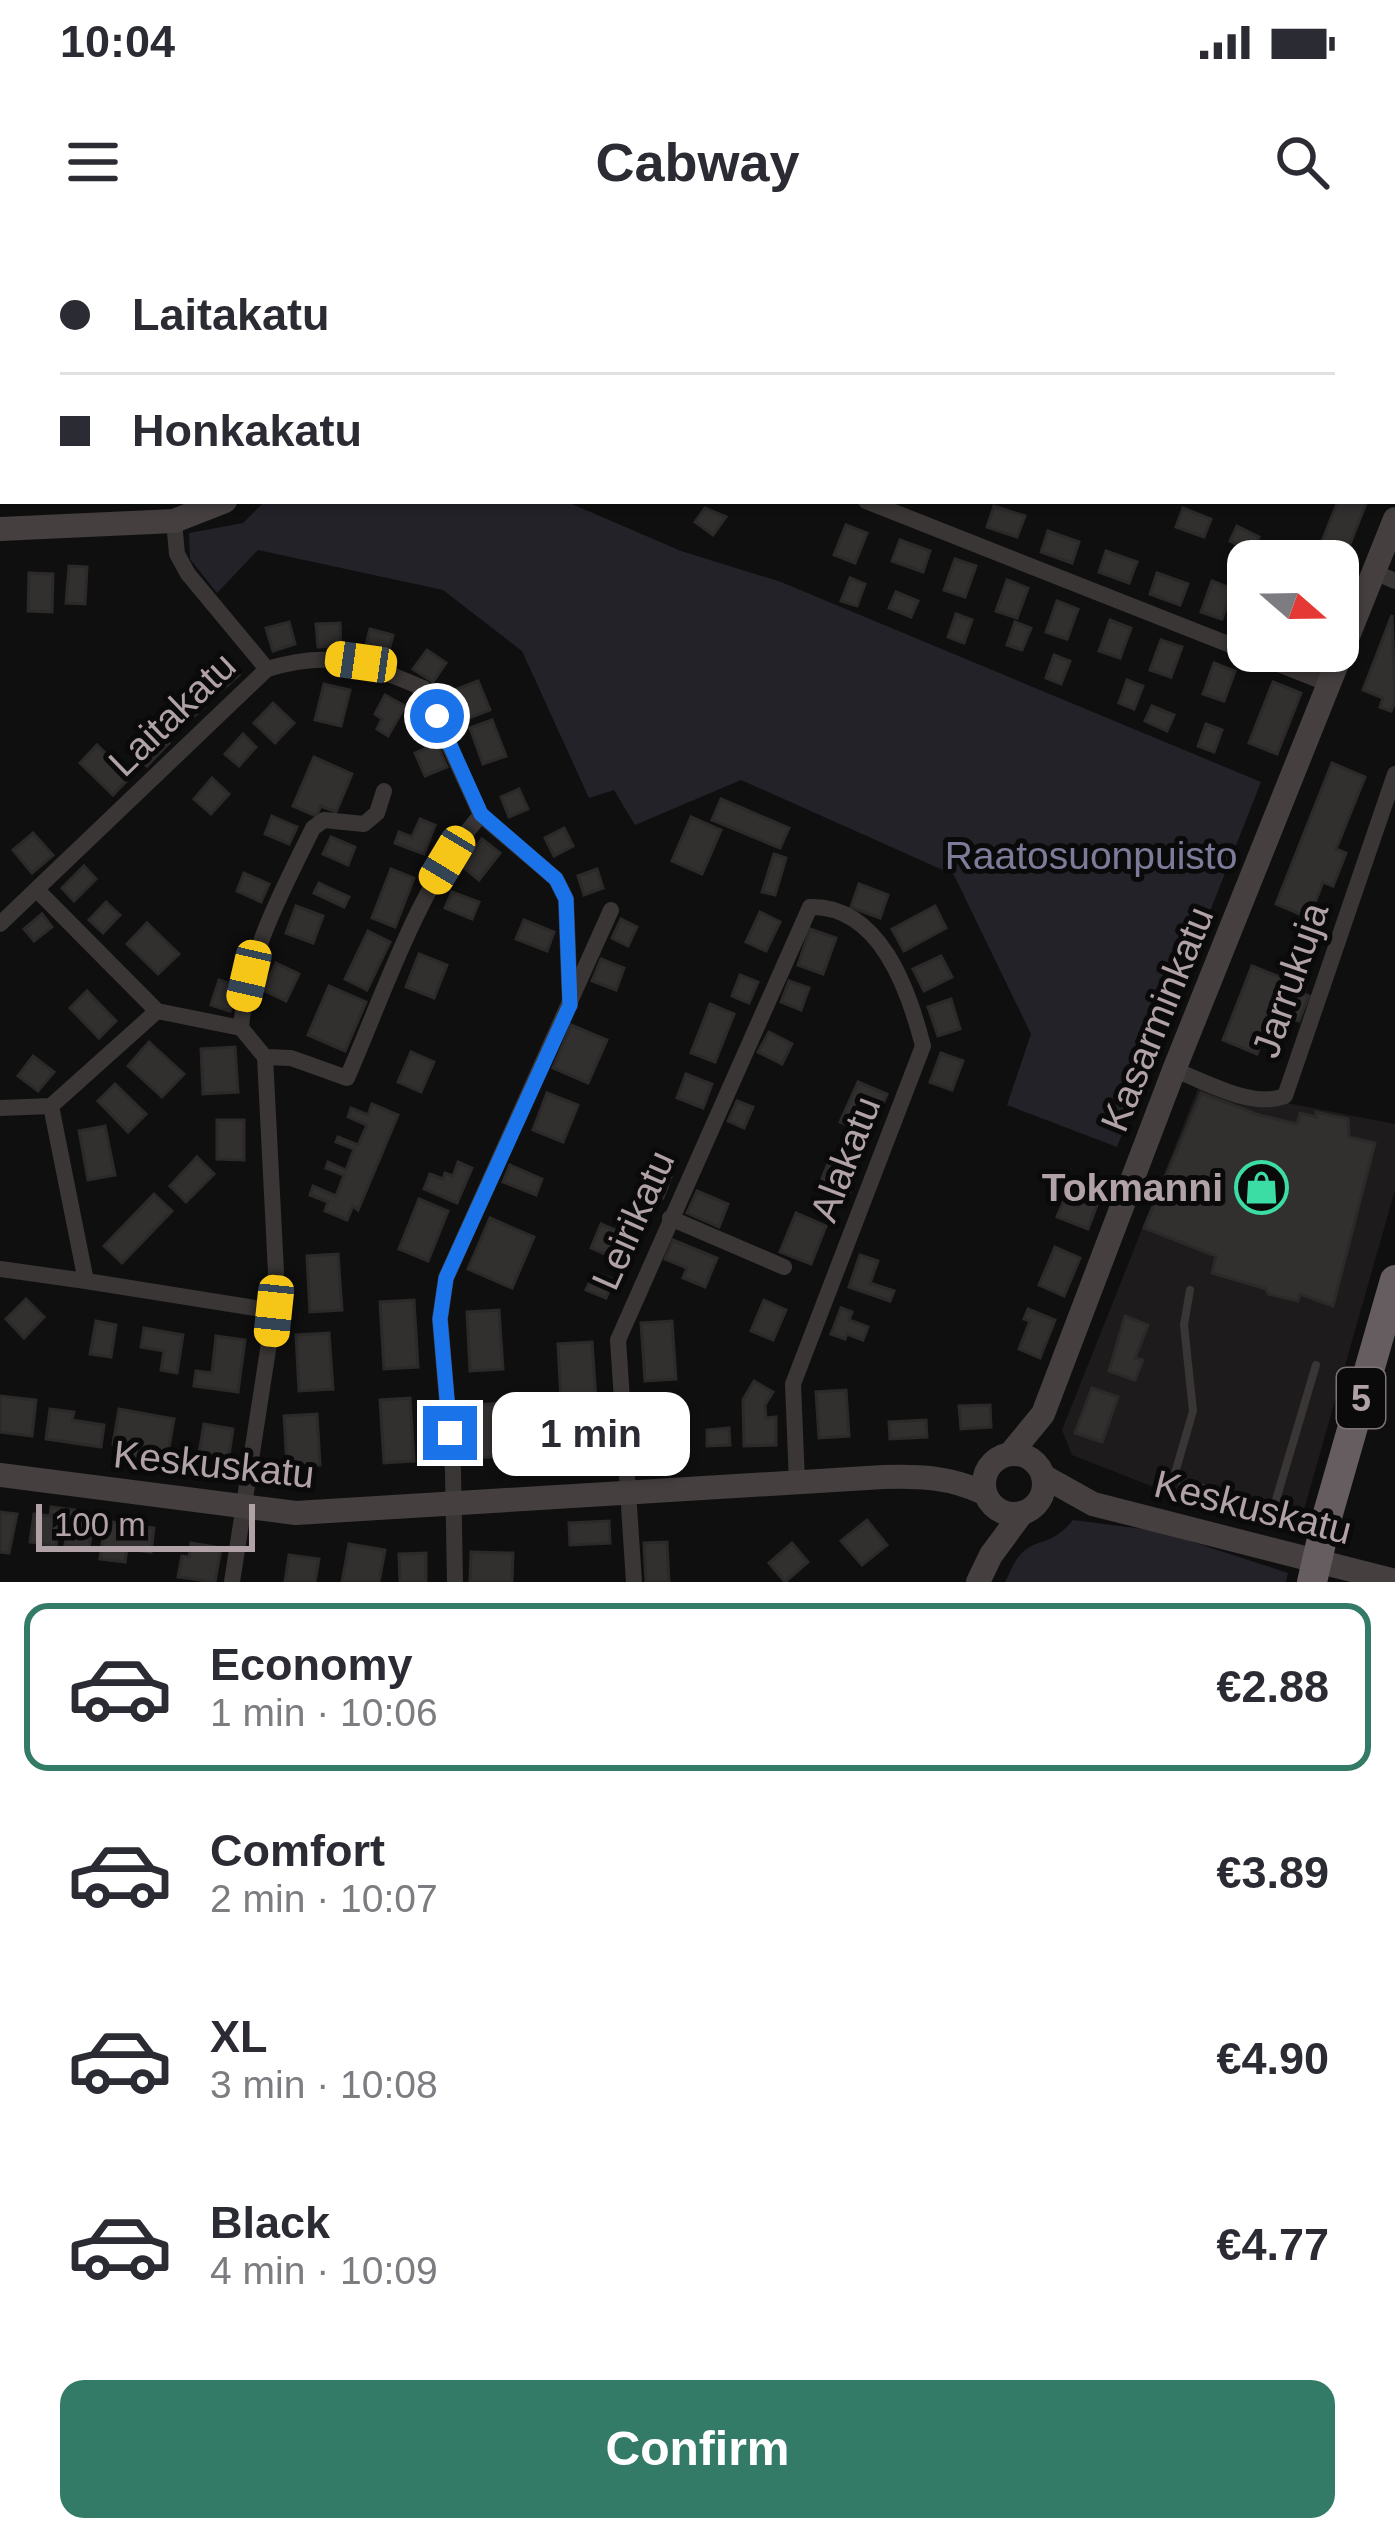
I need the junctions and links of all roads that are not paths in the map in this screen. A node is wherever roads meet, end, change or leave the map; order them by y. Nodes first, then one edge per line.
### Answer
1 (217, 504) edge
2 (874, 504) edge
3 (1395, 519) edge
4 (174, 520) junction
5 (0, 529) edge
6 (1384, 576) edge
7 (268, 669) junction
8 (1329, 684) junction
9 (1395, 774) edge
10 (384, 791) dead end
11 (481, 814) junction
12 (37, 890) junction
13 (810, 907) joint
14 (611, 910) dead end
15 (0, 924) edge
16 (570, 1005) junction
17 (158, 1011) junction
18 (241, 1028) junction
19 (265, 1057) junction
20 (1174, 1070) junction
21 (51, 1106) junction
22 (0, 1108) edge
23 (670, 1218) junction
24 (784, 1267) dead end
25 (0, 1269) edge
26 (1395, 1280) edge
27 (86, 1281) junction
28 (1190, 1290) dead end
29 (274, 1311) junction
30 (1316, 1365) dead end
31 (1042, 1414) junction
32 (1000, 1459) junction
33 (1041, 1471) junction
34 (0, 1475) edge
35 (925, 1476) junction
36 (797, 1482) junction
37 (626, 1493) junction
38 (990, 1500) junction
39 (453, 1504) junction
40 (1093, 1504) junction
41 (245, 1508) junction
42 (1028, 1510) junction
43 (991, 1555) junction
44 (1395, 1581) edge
45 (232, 1582) edge
46 (455, 1582) edge
47 (634, 1582) edge
48 (978, 1582) edge
49 (1312, 1582) edge

1 - 4 street
2 - 8 street
3 - 6 street, Kasarminkatu
4 - 5 street
4 - 7 street
6 - 8 street, Kasarminkatu
7 - 11 street, Laitakatu
7 - 12 street, Laitakatu
8 - 20 street, Kasarminkatu
9 - 20 street, Jarrukuja
10 - 18 street
11 - 16 street, Laitakatu
11 - 19 street
12 - 15 street, Laitakatu
12 - 17 street
13 - 23 street, Leirikatu
13 - 36 street, Alakatu
14 - 16 street
16 - 39 street
17 - 18 street
17 - 21 street
18 - 19 street
19 - 29 street
20 - 31 street, Kasarminkatu
21 - 22 street
21 - 27 street
23 - 24 street
23 - 37 street, Leirikatu
25 - 27 street
26 - 49 highway, 5, bridge
27 - 29 street
28 - 30 lane
29 - 41 street
31 - 32 street, Kasarminkatu
31 - 33 street, Kasarminkatu
32 - 33 street
32 - 35 street, Keskuskatu
32 - 38 street
33 - 40 street, Keskuskatu
33 - 42 street
34 - 41 street, Keskuskatu
35 - 36 street, Keskuskatu
35 - 38 street, Keskuskatu
36 - 37 street, Keskuskatu
37 - 39 street, Keskuskatu
37 - 47 street, Leirikatu
38 - 42 street
38 - 43 street
39 - 41 street, Keskuskatu
39 - 46 street
40 - 42 street, Keskuskatu
40 - 44 street, Keskuskatu
41 - 45 street
42 - 43 street
43 - 48 street

